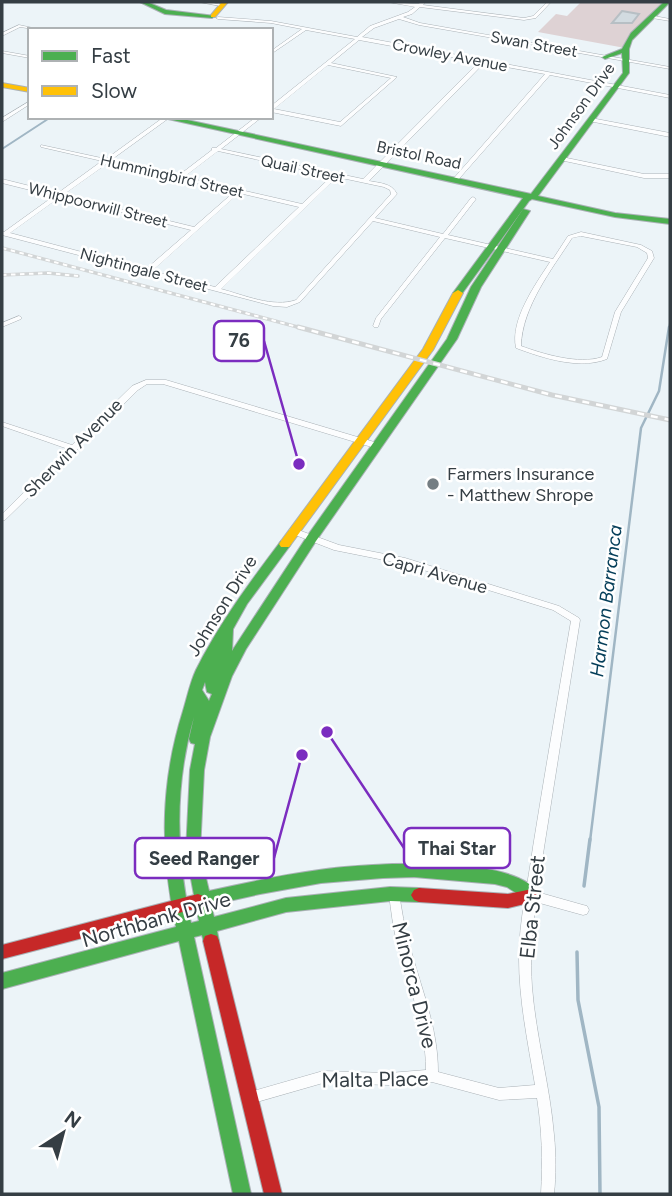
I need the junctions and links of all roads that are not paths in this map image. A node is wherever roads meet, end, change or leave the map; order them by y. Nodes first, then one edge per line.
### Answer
1 (142, 2) edge
2 (201, 2) edge
3 (390, 2) edge
4 (424, 2) edge
5 (550, 2) edge
6 (667, 2) edge
7 (418, 6) junction
8 (216, 16) edge
9 (398, 17) junction
10 (654, 17) junction
11 (670, 20) edge
12 (28, 28) edge
13 (306, 28) junction
14 (2, 35) edge
15 (358, 38) junction
16 (2, 52) edge
17 (273, 53) edge
18 (626, 55) junction
19 (28, 57) edge
20 (606, 57) joint
21 (483, 61) junction
22 (328, 64) junction
23 (670, 68) edge
24 (549, 73) junction
25 (2, 85) edge
26 (617, 86) junction
27 (28, 90) edge
28 (670, 96) edge
29 (28, 103) edge
30 (273, 107) edge
31 (273, 109) edge
32 (163, 119) edge
33 (169, 119) edge
34 (257, 119) edge
35 (2, 120) edge
36 (591, 120) junction
37 (238, 133) junction
38 (670, 135) edge
39 (43, 146) dead end
40 (214, 149) junction
41 (562, 159) junction
42 (107, 160) junction
43 (382, 163) junction
44 (335, 176) junction
45 (670, 176) edge
46 (179, 178) junction
47 (456, 179) junction
48 (2, 181) edge
49 (363, 182) junction
50 (238, 191) junction
51 (58, 195) junction
52 (534, 196) junction
53 (473, 199) dead end
54 (302, 206) junction
55 (615, 215) junction
56 (371, 219) junction
57 (670, 222) edge
58 (194, 229) junction
59 (516, 230) junction
60 (3, 233) edge
61 (445, 236) junction
62 (496, 248) junction
63 (555, 261) junction
64 (148, 271) junction
65 (217, 289) junction
66 (19, 318) dead end
67 (2, 326) edge
68 (376, 326) dead end
69 (2, 424) edge
70 (361, 441) junction
71 (378, 446) junction
72 (74, 448) junction
73 (2, 518) edge
74 (293, 531) junction
75 (312, 538) junction
76 (576, 620) joint
77 (228, 623) junction
78 (196, 691) junction
79 (219, 692) junction
80 (197, 770) junction
81 (394, 894) junction
82 (532, 896) junction
83 (202, 901) junction
84 (178, 907) junction
85 (583, 910) dead end
86 (207, 925) junction
87 (184, 933) junction
88 (2, 953) edge
89 (2, 981) edge
90 (432, 1076) junction
91 (542, 1091) junction
92 (250, 1098) junction
93 (242, 1194) edge
94 (273, 1194) edge
95 (548, 1194) edge

1 - 8 main road
2 - 8 street, Crowley Avenue
3 - 7 street
4 - 7 street
5 - 7 street
6 - 10 main road, Johnson Drive
7 - 9 street
8 - 13 street, Crowley Avenue
9 - 15 street
9 - 20 street, Swan Street
10 - 11 street
10 - 18 main road, Johnson Drive
12 - 14 street
13 - 15 street, Crowley Avenue
13 - 17 street
15 - 21 street, Crowley Avenue
15 - 22 street
16 - 19 street
18 - 20 main road
18 - 23 street
18 - 26 main road, Johnson Drive
21 - 24 street, Crowley Avenue
21 - 43 street
22 - 30 street
22 - 31 street
24 - 26 street, Crowley Avenue
24 - 47 street
25 - 27 main road
26 - 28 street, Crowley Avenue
26 - 36 main road, Johnson Drive
29 - 35 street
32 - 42 street
33 - 37 main road, Bristol Road
34 - 37 street
36 - 38 street
36 - 41 main road, Johnson Drive
37 - 40 street
37 - 43 main road, Bristol Road
39 - 42 street, Hummingbird Street
40 - 44 street, Quail Street
40 - 46 street
41 - 45 street
41 - 52 main road, Johnson Drive
42 - 46 street, Hummingbird Street
42 - 51 street
43 - 47 main road, Bristol Road
43 - 49 street
44 - 49 street, Quail Street
44 - 54 street
46 - 50 street, Hummingbird Street
47 - 52 main road, Bristol Road
48 - 51 street, Whippoorwill Street
49 - 56 street, Quail Street
50 - 54 street, Hummingbird Street
50 - 58 street
51 - 58 street, Whippoorwill Street
51 - 60 street
52 - 55 main road, Bristol Road
52 - 59 main road, Johnson Drive
52 - 62 main road, Johnson Drive
53 - 61 street
54 - 65 street
55 - 57 main road, Bristol Road
55 - 59 main road
56 - 61 street
56 - 65 street, Nightingale Street
58 - 64 street
59 - 62 main road, Johnson Drive
60 - 64 street, Nightingale Street
61 - 62 street
61 - 68 street
62 - 63 street
62 - 70 main road, Johnson Drive
62 - 71 main road, Johnson Drive
63 - 63 street
64 - 65 street, Nightingale Street
66 - 67 street
69 - 72 street
70 - 71 street
70 - 72 street, Sherwin Avenue
70 - 74 main road, Johnson Drive
71 - 75 main road, Johnson Drive
72 - 73 street, Sherwin Avenue
74 - 75 street, Capri Avenue
74 - 77 main road, Johnson Drive
75 - 76 street, Capri Avenue
75 - 79 main road, Johnson Drive
76 - 82 street, Elba Street
77 - 78 main road, Johnson Drive
77 - 79 main road
78 - 80 main road
78 - 84 main road, Johnson Drive
79 - 80 main road, Johnson Drive
80 - 83 main road, Johnson Drive
81 - 82 main road, Northbank Drive
81 - 86 main road, Northbank Drive
81 - 90 street, Minorca Drive
82 - 83 main road, Northbank Drive
82 - 85 street
82 - 91 street, Elba Street
83 - 84 main road, Northbank Drive
83 - 86 main road, Johnson Drive
84 - 87 main road, Johnson Drive
84 - 88 main road, Northbank Drive
86 - 87 main road, Northbank Drive
86 - 92 main road, Johnson Drive
87 - 89 main road, Northbank Drive
87 - 93 main road, Johnson Drive
90 - 91 street, Malta Place
90 - 92 street, Malta Place
91 - 95 street, Elba Street
92 - 94 main road, Johnson Drive

